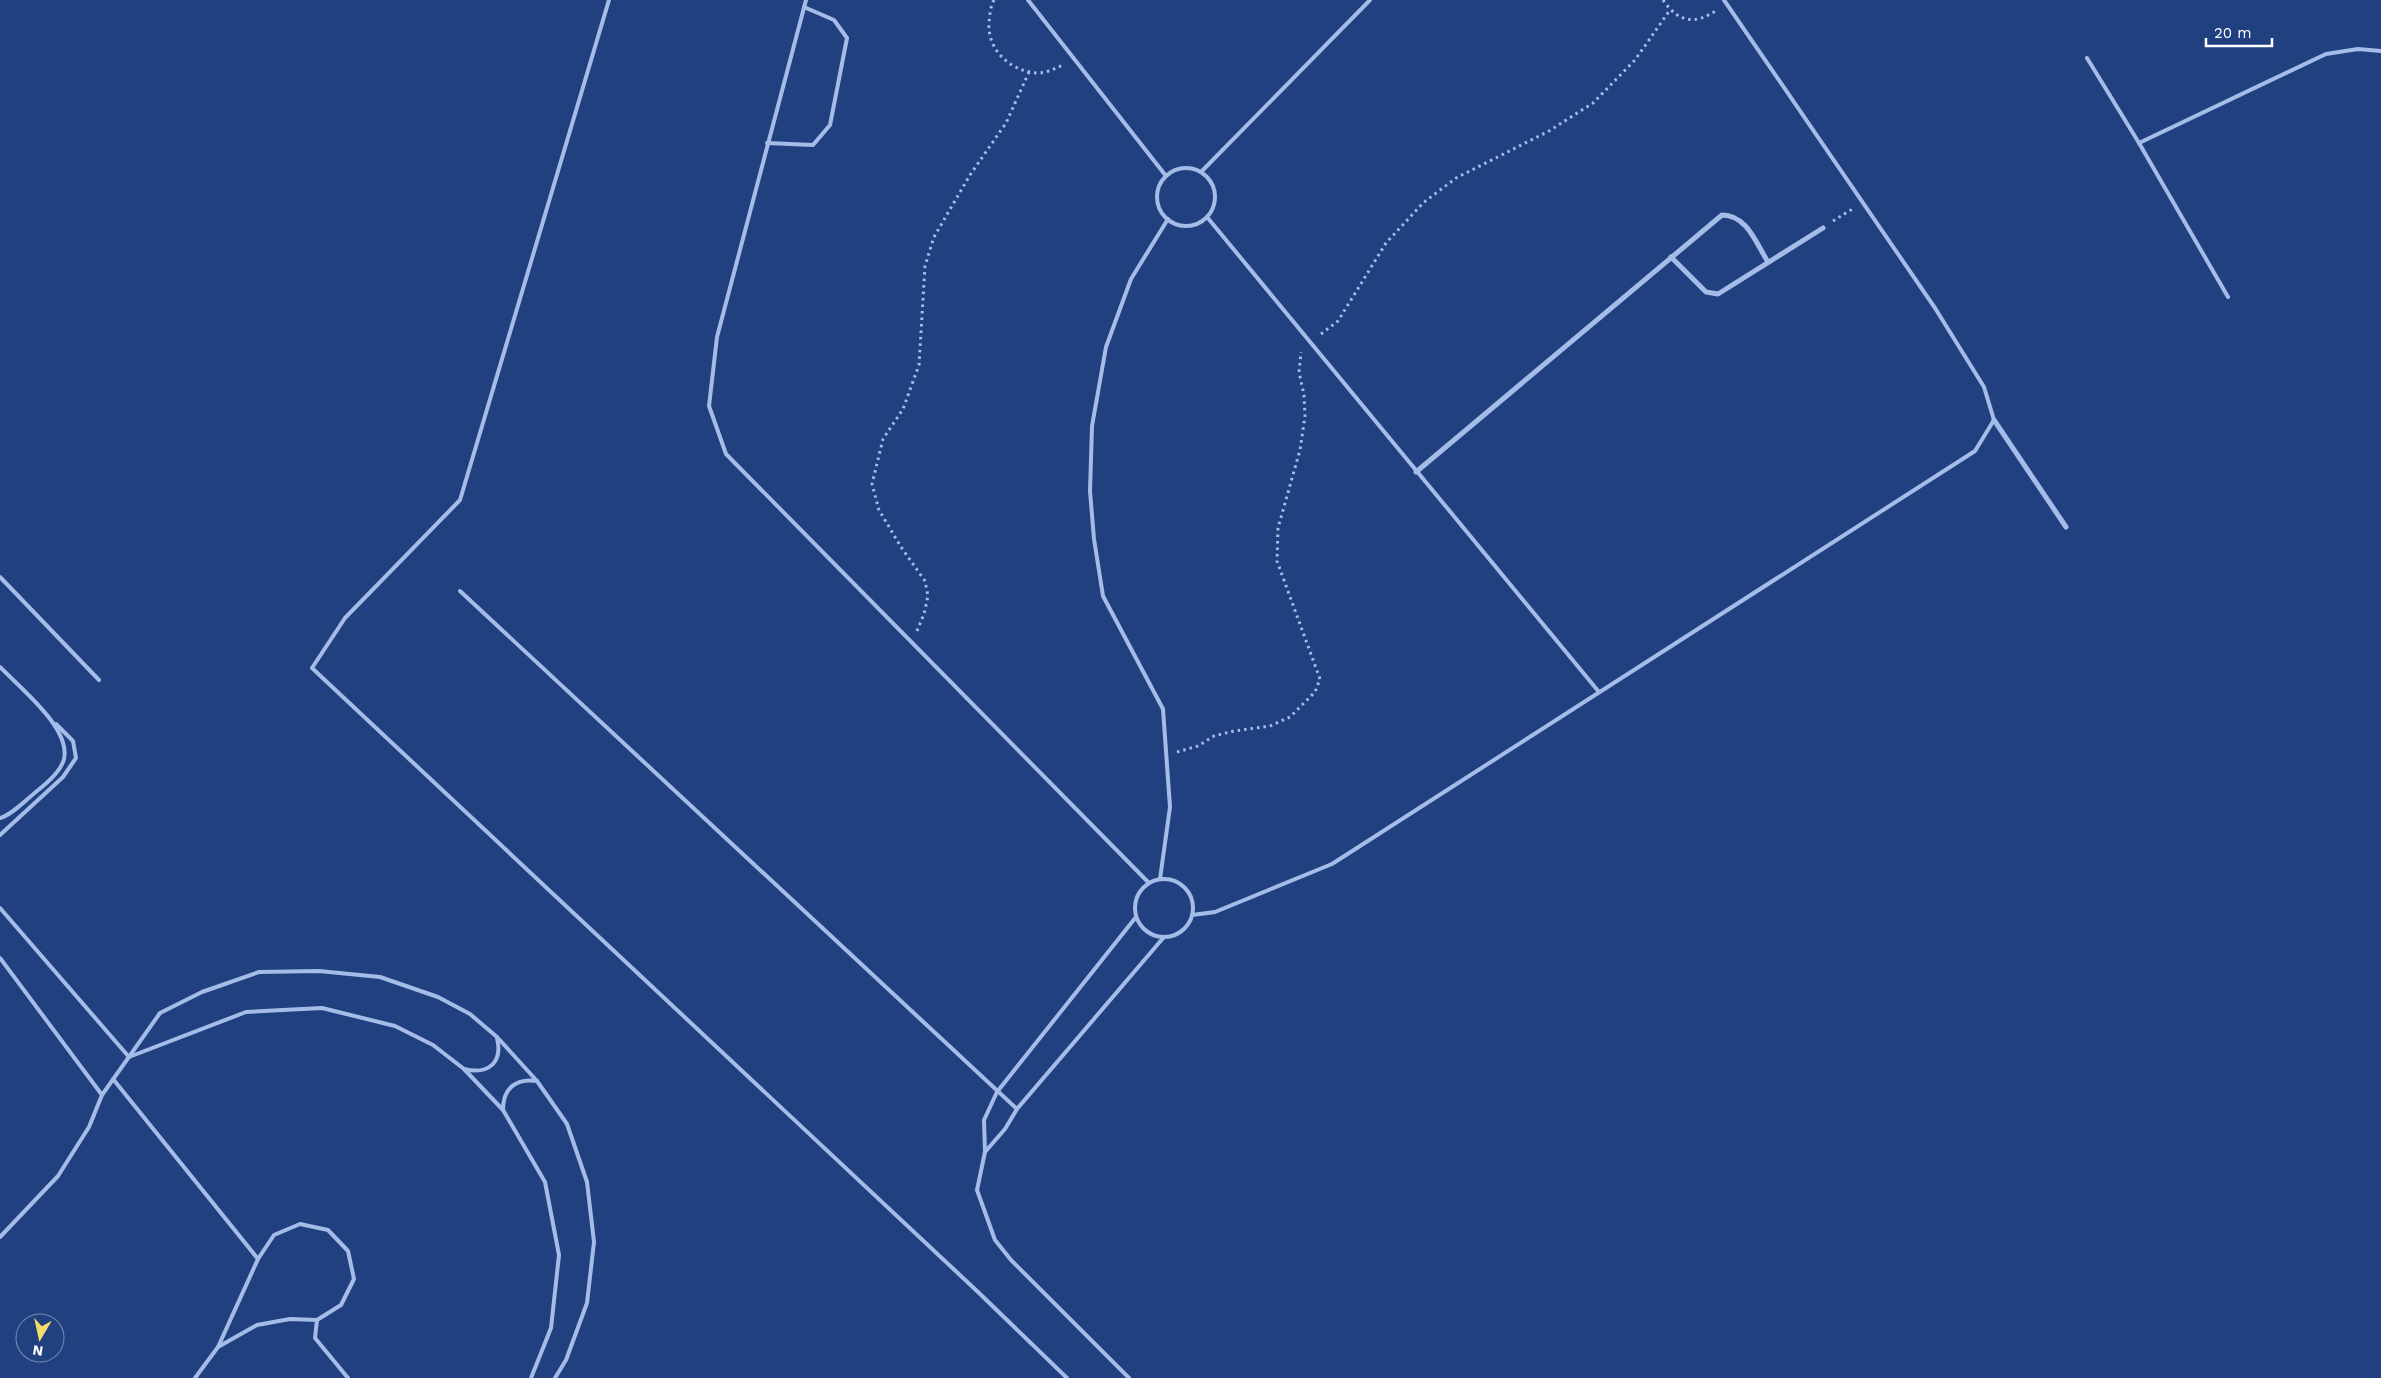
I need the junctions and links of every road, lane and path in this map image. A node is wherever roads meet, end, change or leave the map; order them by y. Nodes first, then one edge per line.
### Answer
1 (609, 0) edge
2 (806, 0) edge
3 (994, 0) edge
4 (1028, 0) edge
5 (1370, 0) edge
6 (1663, 0) edge
7 (1725, 2) edge
8 (804, 8) junction
9 (1670, 10) junction
10 (2381, 51) edge
11 (2086, 58) dead end
12 (1075, 60) junction
13 (1029, 72) junction
14 (767, 143) junction
15 (2139, 143) junction
16 (1201, 172) junction
17 (1166, 176) junction
18 (1862, 202) junction
19 (1206, 217) junction
20 (1168, 219) junction
21 (1822, 228) joint
22 (1671, 257) junction
23 (1768, 262) junction
24 (2228, 297) dead end
25 (1309, 343) junction
26 (1994, 420) junction
27 (1416, 472) junction
28 (2066, 527) dead end
29 (0, 577) edge
30 (460, 591) dead end
31 (912, 644) junction
32 (0, 667) edge
33 (99, 680) dead end
34 (1598, 692) junction
35 (55, 724) junction
36 (1167, 755) junction
37 (0, 818) edge
38 (0, 835) edge
39 (1160, 879) junction
40 (1149, 883) junction
41 (0, 908) edge
42 (1192, 915) junction
43 (1136, 917) junction
44 (1164, 937) junction
45 (0, 958) edge
46 (497, 1037) junction
47 (129, 1057) junction
48 (464, 1069) junction
49 (113, 1079) junction
50 (537, 1081) junction
51 (997, 1092) junction
52 (102, 1095) junction
53 (1017, 1109) junction
54 (503, 1110) junction
55 (985, 1152) junction
56 (0, 1238) edge
57 (258, 1259) junction
58 (317, 1320) junction
59 (218, 1347) junction
60 (195, 1378) edge
61 (348, 1378) edge
62 (531, 1378) edge
63 (555, 1378) edge
64 (1067, 1378) edge
65 (1129, 1378) edge

1 - 64 lane
2 - 8 lane
3 - 13 path
4 - 12 lane
5 - 16 lane
6 - 9 path
7 - 9 path
7 - 18 lane
8 - 14 lane
8 - 14 lane
9 - 25 path
10 - 15 lane
11 - 15 lane
12 - 13 path
12 - 17 lane
13 - 31 path
14 - 31 lane
15 - 24 lane
16 - 17 lane
16 - 19 lane
17 - 20 lane
18 - 21 path
18 - 26 lane
19 - 20 lane
19 - 25 lane
20 - 36 lane
21 - 23 street
22 - 23 street
22 - 23 street
22 - 27 street
25 - 27 lane
25 - 36 path
26 - 28 street
26 - 34 lane
27 - 34 lane
29 - 33 lane
30 - 51 lane
31 - 40 lane
32 - 35 lane
34 - 42 lane
35 - 37 lane
35 - 38 lane
36 - 39 lane
39 - 40 lane
39 - 42 lane
40 - 43 lane
41 - 47 lane
42 - 44 lane
43 - 44 lane
43 - 51 lane
44 - 53 lane
45 - 52 lane
46 - 47 lane
46 - 48 lane
46 - 50 lane
47 - 48 lane
47 - 49 lane
48 - 54 lane
49 - 52 lane
49 - 57 lane
50 - 54 lane
50 - 63 lane
51 - 53 lane
51 - 55 lane
52 - 56 lane
53 - 55 lane
54 - 62 lane
55 - 65 lane
57 - 58 lane
57 - 59 lane
58 - 59 lane
58 - 61 lane
59 - 60 lane

